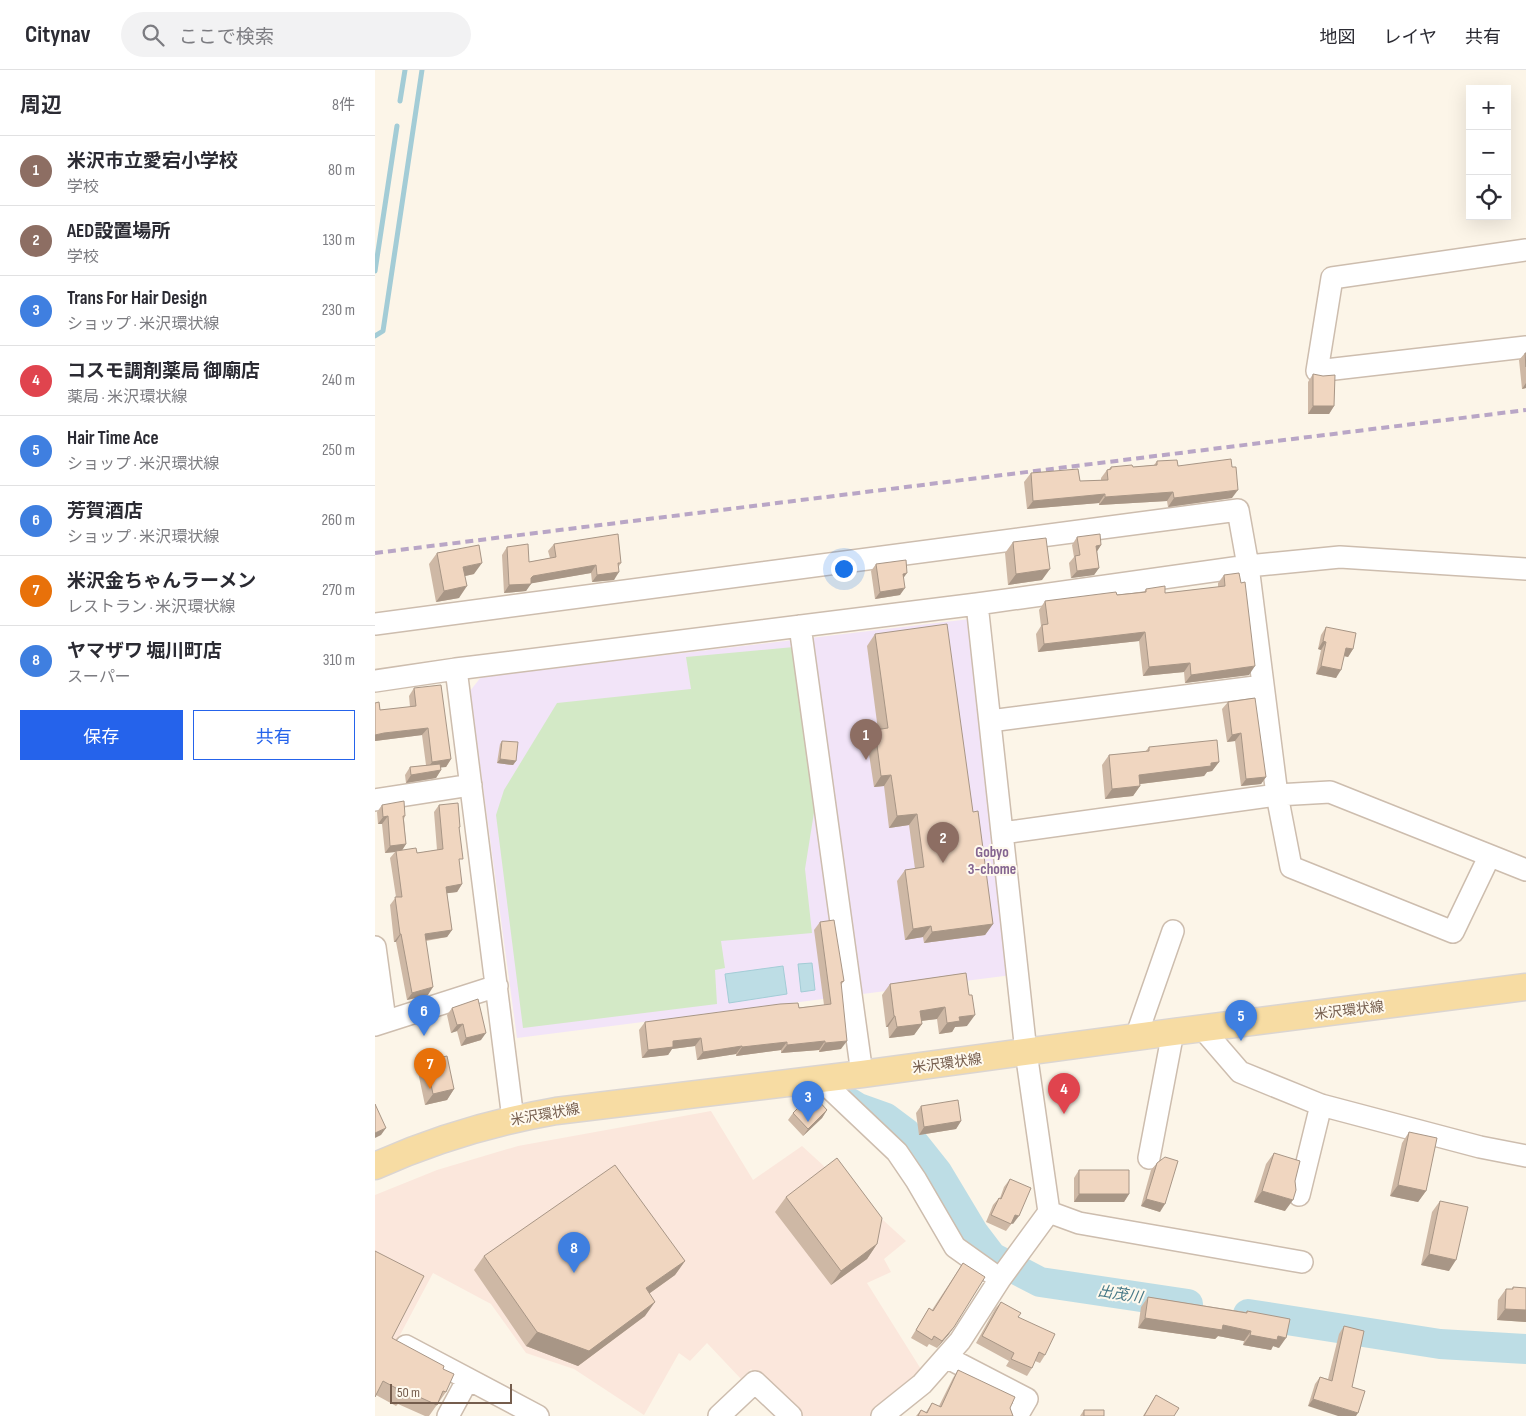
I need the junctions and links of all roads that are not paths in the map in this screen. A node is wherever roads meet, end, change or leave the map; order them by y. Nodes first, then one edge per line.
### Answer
1 (1526, 250) edge
2 (1526, 346) edge
3 (1248, 566) junction
4 (1526, 569) edge
5 (977, 604) junction
6 (375, 624) edge
7 (800, 626) junction
8 (456, 669) junction
9 (375, 681) edge
10 (1263, 686) junction
11 (990, 721) junction
12 (471, 785) junction
13 (1277, 795) junction
14 (375, 800) edge
15 (1002, 833) junction
16 (1489, 857) junction
17 (1526, 870) edge
18 (1173, 930) dead end
19 (375, 947) edge
20 (497, 986) junction
21 (1526, 987) edge
22 (380, 1023) edge
23 (1202, 1028) junction
24 (1173, 1032) junction
25 (1136, 1037) junction
26 (1026, 1052) junction
27 (862, 1074) junction
28 (821, 1080) junction
29 (1321, 1105) junction
30 (513, 1118) junction
31 (1526, 1156) edge
32 (1149, 1158) dead end
33 (375, 1166) edge
34 (1299, 1195) dead end
35 (1049, 1212) junction
36 (1302, 1262) dead end
37 (1000, 1279) junction
38 (406, 1346) edge
39 (946, 1357) junction
40 (468, 1379) junction
41 (448, 1416) edge
42 (538, 1416) edge
43 (719, 1416) edge
44 (791, 1416) edge
45 (882, 1416) edge
46 (1017, 1416) edge

1 - 2 street
3 - 4 street
3 - 5 street
3 - 6 street
3 - 10 street
5 - 7 street
5 - 11 street
7 - 8 street
7 - 27 street
8 - 9 street
8 - 12 street
10 - 11 street
10 - 13 street
11 - 15 street
12 - 14 street
12 - 20 street
13 - 15 street
13 - 16 street
13 - 16 street
15 - 26 street
16 - 17 street
18 - 25 street
19 - 22 street
20 - 22 street
20 - 30 street
21 - 23 main road, 米沢環状線
23 - 24 main road, 米沢環状線
23 - 29 street
24 - 25 main road, 米沢環状線
24 - 32 street
25 - 26 main road, 米沢環状線
26 - 27 main road, 米沢環状線
26 - 35 street
27 - 28 main road, 米沢環状線
28 - 30 main road, 米沢環状線
28 - 37 street
29 - 31 street
29 - 34 street
30 - 33 main road, 米沢環状線
35 - 36 street
35 - 37 street
37 - 39 street
38 - 40 street
39 - 45 street
39 - 46 street
40 - 41 street
40 - 42 street
43 - 44 street

